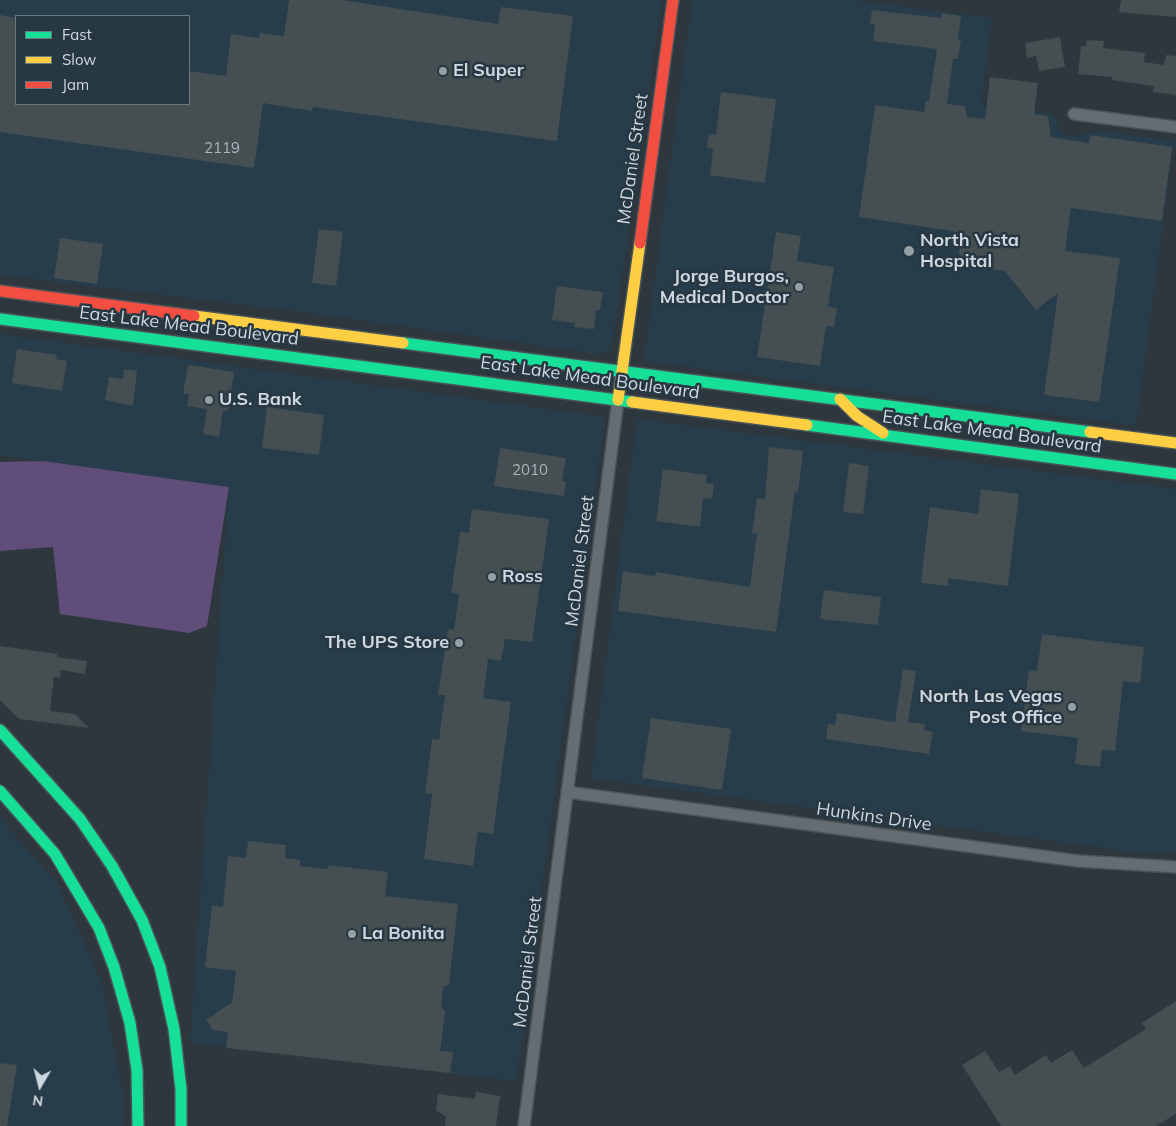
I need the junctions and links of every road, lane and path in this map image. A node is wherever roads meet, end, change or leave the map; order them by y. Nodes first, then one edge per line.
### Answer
1 (672, 0) edge
2 (1074, 114) dead end
3 (1176, 127) edge
4 (0, 291) edge
5 (0, 319) edge
6 (259, 338) junction
7 (622, 371) junction
8 (840, 399) junction
9 (618, 400) junction
10 (888, 436) junction
11 (1176, 443) edge
12 (1176, 474) edge
13 (0, 730) edge
14 (0, 792) edge
15 (567, 792) junction
16 (1176, 867) edge
17 (138, 1126) edge
18 (181, 1126) edge
19 (524, 1126) edge

1 - 7 main road, McDaniel Street
2 - 3 street
4 - 6 main road, East Lake Mead Boulevard
5 - 6 main road, East Lake Mead Boulevard
6 - 7 main road, East Lake Mead Boulevard
6 - 9 main road, East Lake Mead Boulevard
7 - 8 main road, East Lake Mead Boulevard
7 - 9 main road, McDaniel Street
8 - 10 main road
8 - 11 main road, East Lake Mead Boulevard
9 - 10 main road, East Lake Mead Boulevard
9 - 15 street, McDaniel Street
10 - 12 main road, East Lake Mead Boulevard
13 - 18 main road
14 - 17 main road
15 - 16 street, Hunkins Drive
15 - 19 street, McDaniel Street

